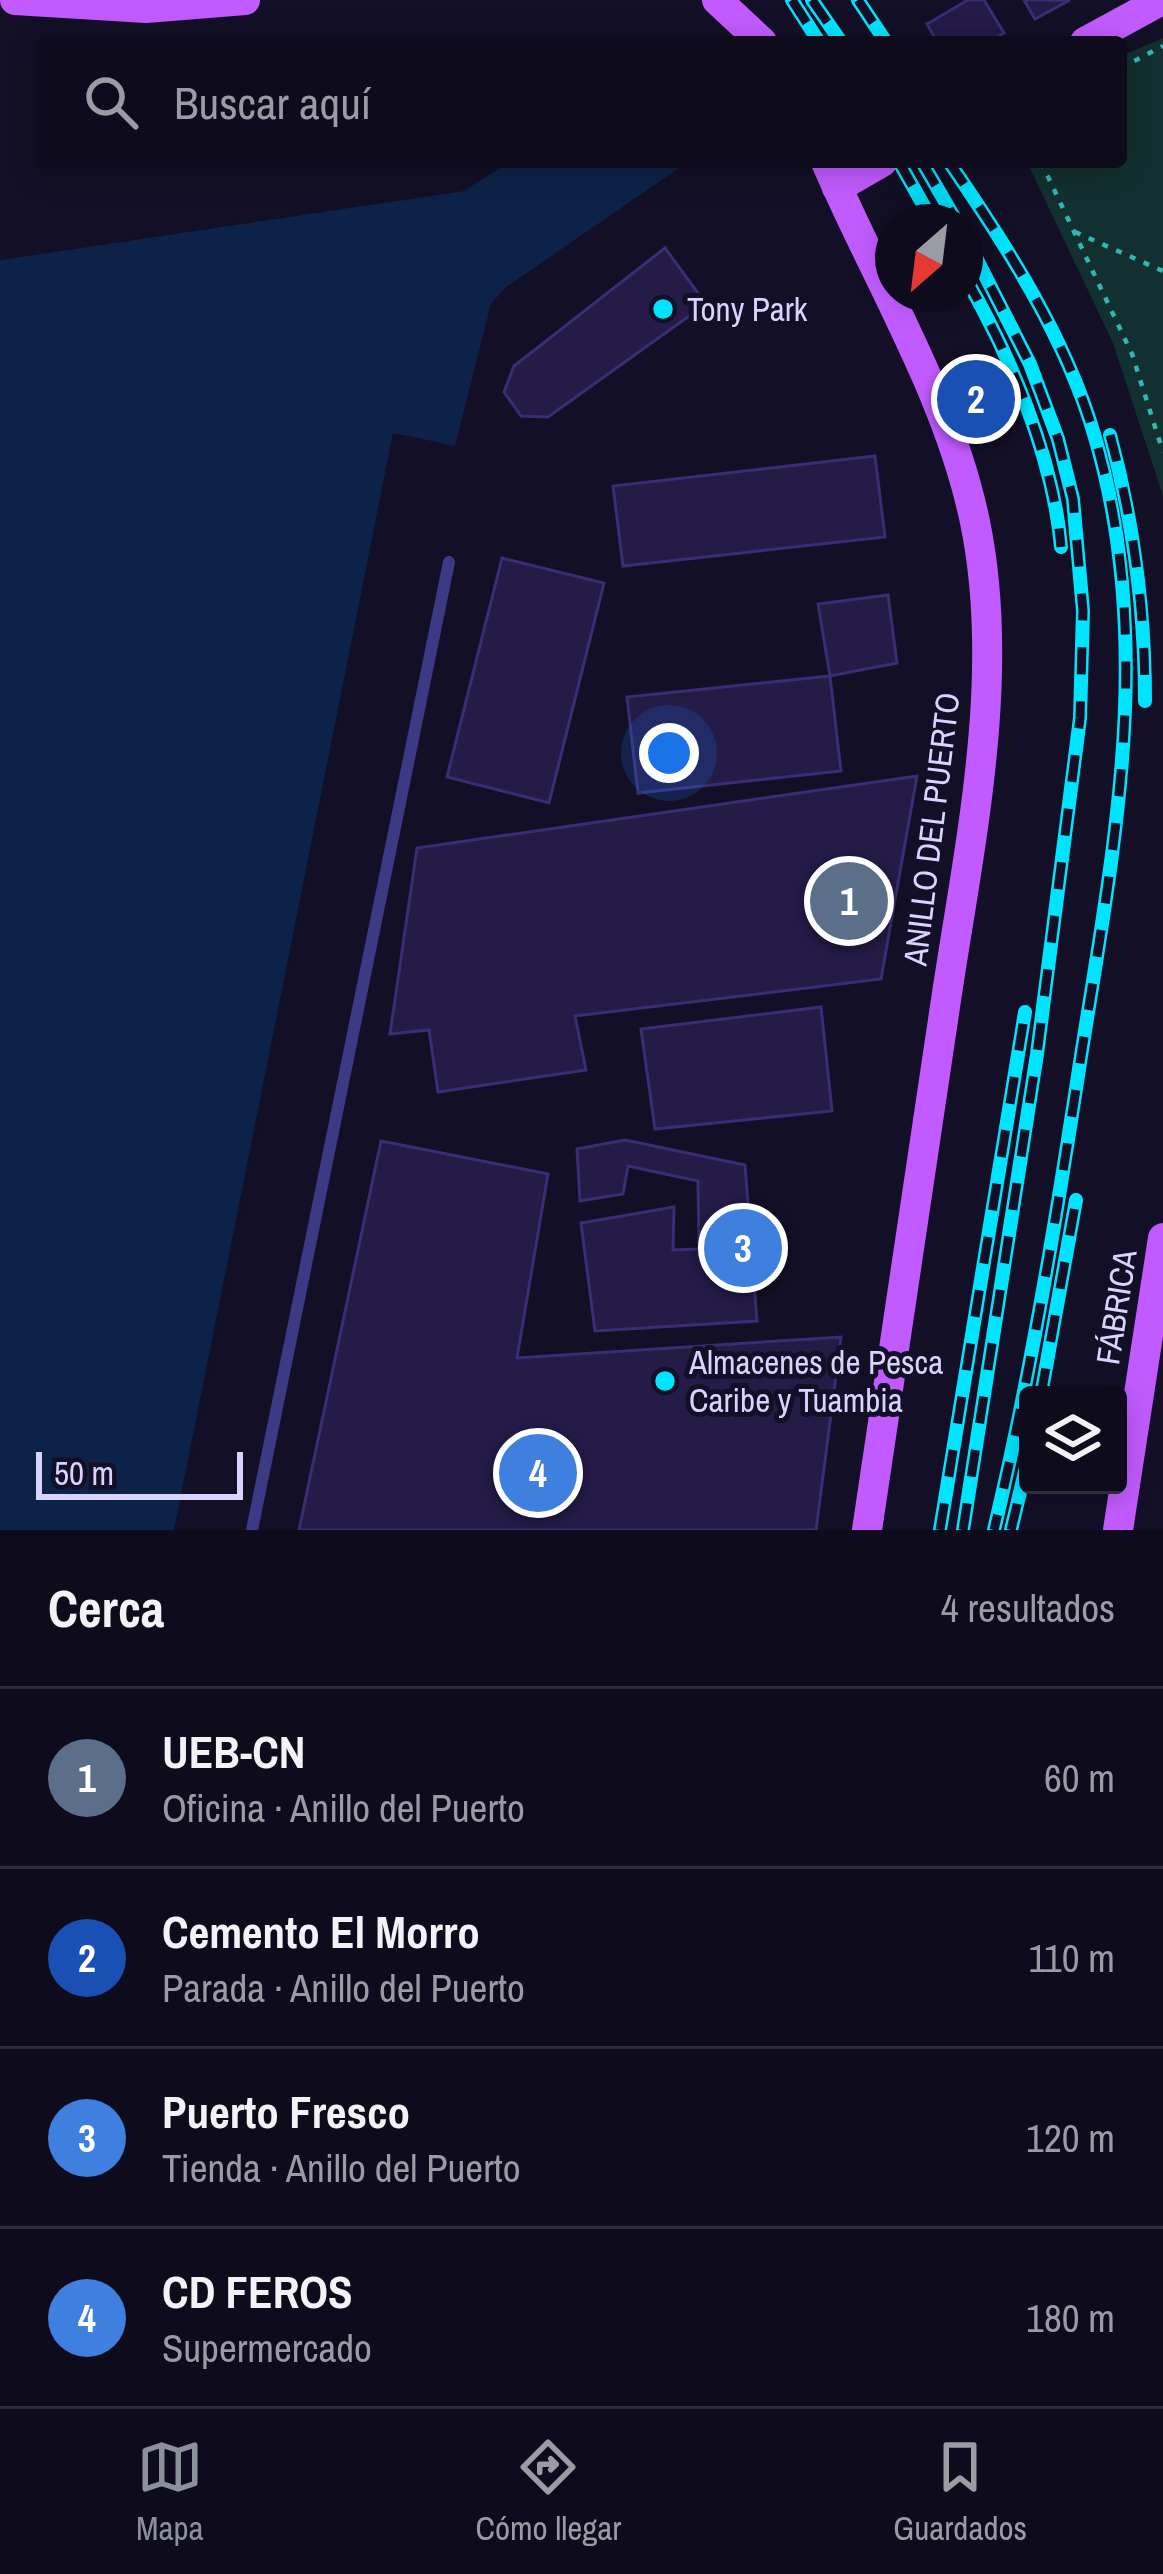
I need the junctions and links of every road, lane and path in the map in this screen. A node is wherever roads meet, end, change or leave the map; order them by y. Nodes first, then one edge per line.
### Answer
1 (19, 0) edge
2 (245, 0) edge
3 (717, 0) edge
4 (1149, 0) edge
5 (1162, 0) edge
6 (1163, 10) edge
7 (1113, 25) junction
8 (756, 36) edge
9 (1095, 36) edge
10 (1163, 46) edge
11 (1127, 65) edge
12 (1044, 168) edge
13 (831, 175) edge
14 (1072, 230) junction
15 (1163, 271) edge
16 (1163, 452) edge
17 (449, 562) dead end
18 (1163, 1238) edge
19 (251, 1530) edge
20 (867, 1530) edge
21 (1118, 1530) edge

1 - 2 main road
3 - 8 main road
4 - 7 main road
5 - 7 main road
6 - 7 main road
7 - 9 main road
10 - 11 path
12 - 14 path
13 - 20 main road, ANILLO DEL PUERTO
14 - 15 path
14 - 16 path
17 - 19 lane
18 - 21 main road, FÁBRICA

